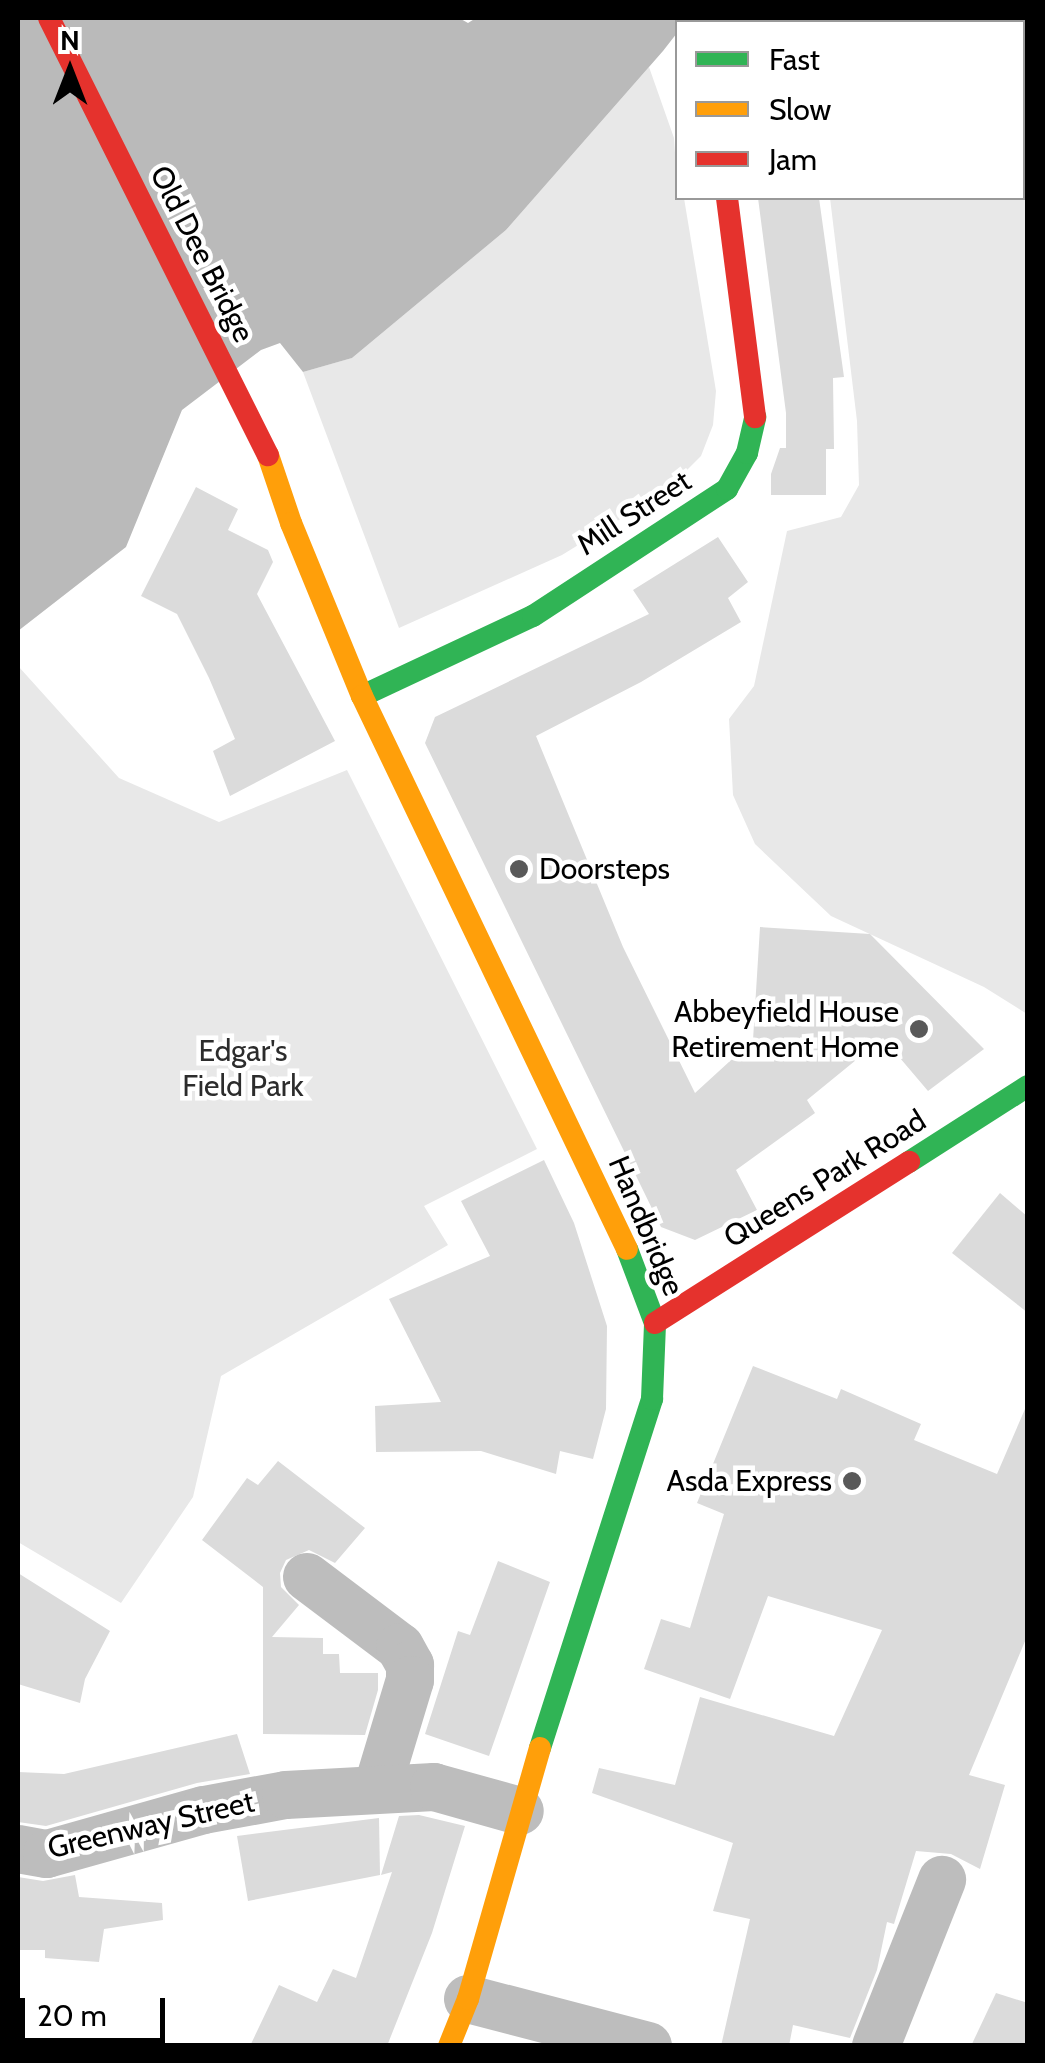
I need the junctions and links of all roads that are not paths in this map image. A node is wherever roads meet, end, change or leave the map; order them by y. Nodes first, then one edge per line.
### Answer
1 (49, 18) edge
2 (726, 200) edge
3 (291, 523) joint
4 (362, 696) junction
5 (1028, 1086) edge
6 (655, 1324) junction
7 (307, 1577) dead end
8 (377, 1790) junction
9 (520, 1812) junction
10 (18, 1848) edge
11 (942, 1880) dead end
12 (468, 1999) junction
13 (449, 2046) edge
14 (648, 2046) edge
15 (876, 2046) edge

1 - 3 street, Old Dee Bridge
2 - 4 street, Mill Street
3 - 4 street, Handbridge
4 - 6 street, Handbridge
5 - 6 street, Queens Park Road
6 - 9 street, Handbridge
7 - 8 street
8 - 9 street, Greenway Street
8 - 10 street, Greenway Street
9 - 12 street, Handbridge
11 - 15 street
12 - 13 street, Handbridge
12 - 14 street

